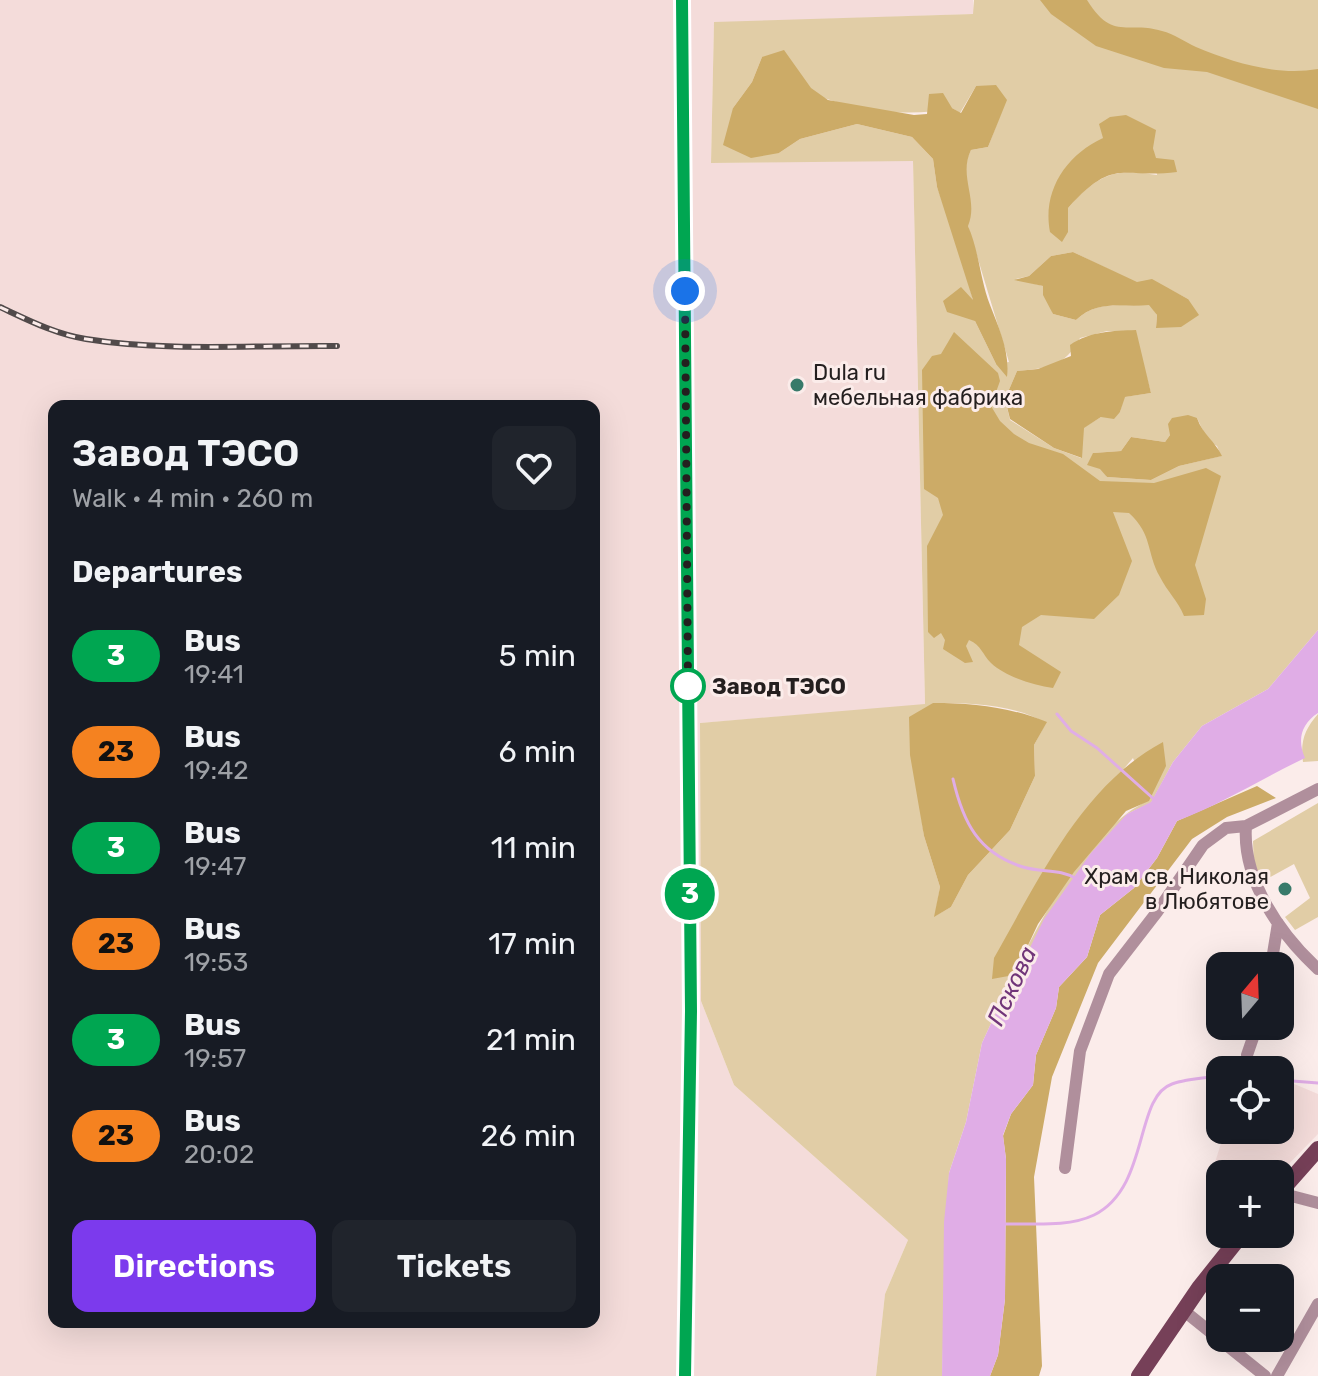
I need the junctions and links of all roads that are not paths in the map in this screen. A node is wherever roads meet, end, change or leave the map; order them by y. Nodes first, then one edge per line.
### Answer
1 (682, 0) edge
2 (1318, 789) edge
3 (1246, 826) junction
4 (1278, 923) junction
5 (1273, 952) edge
6 (1318, 969) edge
7 (1252, 1040) edge
8 (1247, 1055) dead end
9 (1318, 1149) edge
10 (1065, 1168) dead end
11 (1294, 1177) edge
12 (1294, 1197) edge
13 (1318, 1203) edge
14 (1231, 1248) edge
15 (1318, 1304) edge
16 (1183, 1310) junction
17 (685, 1376) edge
18 (1139, 1376) edge
19 (1265, 1376) edge
20 (1277, 1376) edge

1 - 17 street
2 - 3 street
3 - 4 street
3 - 10 street
4 - 5 street
4 - 6 street
7 - 8 street
9 - 11 main road
12 - 13 street
14 - 16 main road
15 - 20 street
16 - 18 main road
16 - 19 street

